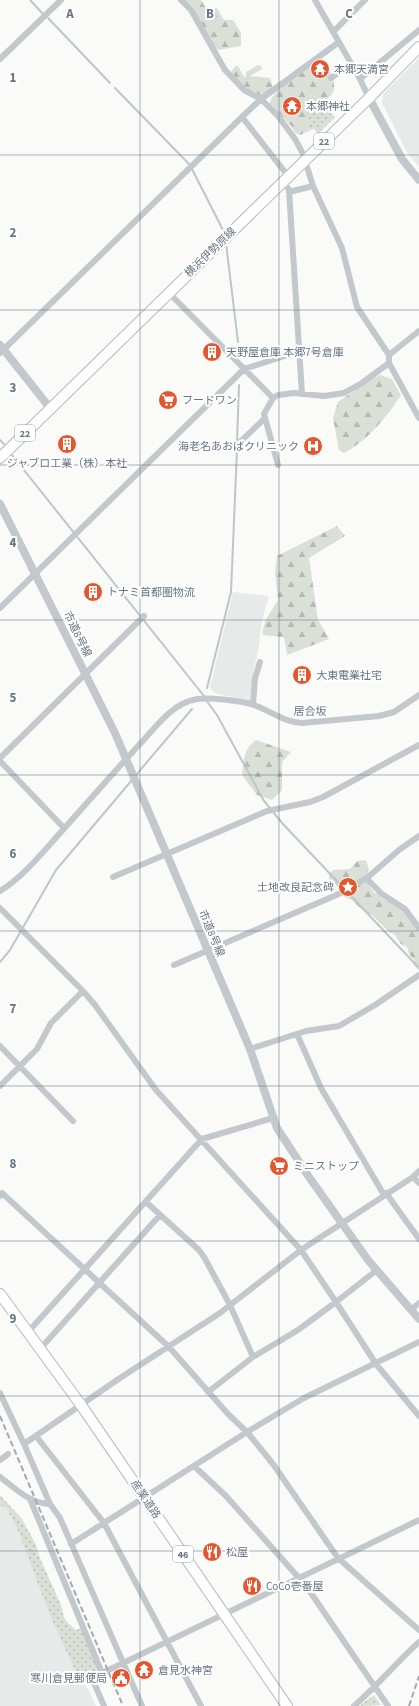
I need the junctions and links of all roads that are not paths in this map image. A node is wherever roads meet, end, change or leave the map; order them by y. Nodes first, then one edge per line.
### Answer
1 (61, 0) edge
2 (181, 0) edge
3 (315, 0) edge
4 (365, 0) edge
5 (419, 30) edge
6 (333, 32) junction
7 (339, 42) junction
8 (419, 47) edge
9 (0, 59) edge
10 (351, 64) junction
11 (331, 78) dead end
12 (360, 79) junction
13 (369, 98) junction
14 (262, 100) junction
15 (242, 117) junction
16 (302, 152) dead end
17 (307, 167) dead end
18 (286, 179) junction
19 (419, 180) edge
20 (313, 186) junction
21 (290, 192) junction
22 (168, 292) junction
23 (419, 331) edge
24 (1, 349) edge
25 (300, 351) junction
26 (389, 355) junction
27 (389, 363) junction
28 (244, 369) junction
29 (302, 394) junction
30 (273, 398) junction
31 (50, 408) junction
32 (265, 418) junction
33 (419, 418) edge
34 (235, 447) dead end
35 (0, 458) edge
36 (278, 465) dead end
37 (0, 504) edge
38 (35, 573) junction
39 (0, 608) edge
40 (143, 618) dead end
41 (260, 662) dead end
42 (85, 675) junction
43 (419, 696) edge
44 (251, 704) junction
45 (419, 746) edge
46 (0, 758) edge
47 (126, 759) junction
48 (0, 761) edge
49 (64, 828) junction
50 (419, 836) edge
51 (167, 854) junction
52 (113, 877) dead end
53 (366, 878) junction
54 (0, 891) edge
55 (0, 908) edge
56 (419, 928) edge
57 (208, 950) junction
58 (174, 965) dead end
59 (419, 975) edge
60 (83, 991) junction
61 (297, 1034) junction
62 (0, 1046) edge
63 (250, 1049) junction
64 (20, 1066) junction
65 (0, 1086) edge
66 (273, 1118) junction
67 (73, 1121) dead end
68 (202, 1139) junction
69 (419, 1171) edge
70 (413, 1177) junction
71 (419, 1183) edge
72 (1, 1194) edge
73 (385, 1194) junction
74 (146, 1202) junction
75 (160, 1214) junction
76 (342, 1224) junction
77 (419, 1240) edge
78 (301, 1250) junction
79 (85, 1269) junction
80 (377, 1270) junction
81 (100, 1282) junction
82 (0, 1294) edge
83 (336, 1302) junction
84 (419, 1303) edge
85 (230, 1305) junction
86 (411, 1310) junction
87 (419, 1319) edge
88 (28, 1332) junction
89 (419, 1342) edge
90 (169, 1347) junction
91 (40, 1349) junction
92 (253, 1357) junction
93 (376, 1364) junction
94 (0, 1392) edge
95 (208, 1392) junction
96 (81, 1405) junction
97 (419, 1416) edge
98 (247, 1432) junction
99 (36, 1436) junction
100 (24, 1444) junction
101 (8, 1454) dead end
102 (0, 1460) edge
103 (194, 1466) junction
104 (0, 1477) edge
105 (144, 1497) junction
106 (30, 1499) junction
107 (50, 1504) junction
108 (419, 1520) edge
109 (104, 1523) junction
110 (71, 1544) junction
111 (338, 1558) junction
112 (299, 1578) junction
113 (224, 1613) junction
114 (419, 1630) edge
115 (167, 1641) junction
116 (419, 1642) edge
117 (123, 1663) junction
118 (102, 1673) junction
119 (375, 1687) junction
120 (104, 1706) edge
121 (142, 1706) edge
122 (201, 1706) edge
123 (287, 1706) edge
124 (354, 1706) edge
125 (388, 1706) edge

1 - 9 street
2 - 14 street
3 - 6 street
4 - 6 street
5 - 12 street
6 - 7 street
7 - 10 street
7 - 14 street
8 - 13 main road, 横浜伊勢原線 / 22
10 - 11 street
10 - 12 street
12 - 13 street
13 - 18 main road, 横浜伊勢原線 / 22
13 - 19 street
14 - 15 street
14 - 16 street
15 - 18 street
15 - 24 street
17 - 20 street
18 - 21 street
18 - 22 main road, 横浜伊勢原線 / 22
20 - 21 street
20 - 26 street
21 - 25 street
22 - 28 street
22 - 31 main road, 横浜伊勢原線 / 22
23 - 26 street
24 - 31 street
25 - 28 street
25 - 29 street
26 - 27 street
27 - 29 street
27 - 33 street
28 - 30 street
28 - 38 street
29 - 30 street
30 - 32 street
31 - 35 main road, 横浜伊勢原線 / 22
32 - 34 street
32 - 36 street
37 - 38 street, 市道8号線
38 - 39 street
38 - 42 street, 市道8号線
40 - 42 street
41 - 44 street
42 - 46 street
42 - 47 street, 市道8号線
43 - 44 street, 居合坂
44 - 47 street, 居合坂
45 - 51 street
47 - 49 street, 居合坂
47 - 51 street, 市道8号線
48 - 49 street
49 - 54 street, 居合坂
50 - 53 street
51 - 52 street
51 - 57 street, 市道8号線
53 - 56 street
53 - 57 street
55 - 60 street
57 - 58 street
57 - 63 street, 市道8号線
59 - 61 street
60 - 64 street
60 - 68 street
61 - 63 street
61 - 73 street
62 - 64 street
63 - 66 street, 市道8号線
64 - 65 street
64 - 67 street
66 - 68 street
66 - 76 street, 市道8号線
68 - 74 street
68 - 78 street
69 - 70 street
70 - 71 street
70 - 73 street
72 - 79 street
73 - 76 street
73 - 77 street
74 - 75 street
74 - 79 street
75 - 81 street
75 - 85 street
76 - 78 street
76 - 80 street, 市道8号線
78 - 83 street
78 - 85 street
79 - 81 street
79 - 88 street
80 - 83 street
80 - 86 street, 市道8号線
81 - 90 street
81 - 91 street
82 - 88 main road, 産業道路 / 46
83 - 92 street
83 - 93 street
84 - 86 street
85 - 90 street
85 - 92 street
86 - 87 street, 市道8号線
88 - 91 main road, 産業道路 / 46
89 - 93 street
90 - 95 street
90 - 96 street
91 - 96 main road, 産業道路 / 46
92 - 95 street
93 - 97 street
93 - 98 street
94 - 100 street
95 - 98 street
96 - 99 street
96 - 105 main road, 産業道路 / 46
98 - 103 street
98 - 111 street
99 - 100 street
99 - 109 street
100 - 107 street
101 - 102 street
103 - 105 street
103 - 112 street
104 - 106 street
105 - 109 street
105 - 113 main road, 産業道路 / 46
106 - 107 street
106 - 118 street
107 - 110 street
108 - 111 street
109 - 110 street
109 - 115 street
110 - 117 street
111 - 112 street
111 - 114 street
112 - 113 street
112 - 119 street
113 - 115 street
113 - 123 main road, 産業道路 / 46
115 - 117 street
115 - 122 street
116 - 119 street
117 - 118 street
117 - 121 street
118 - 120 street
119 - 124 street
119 - 125 street

